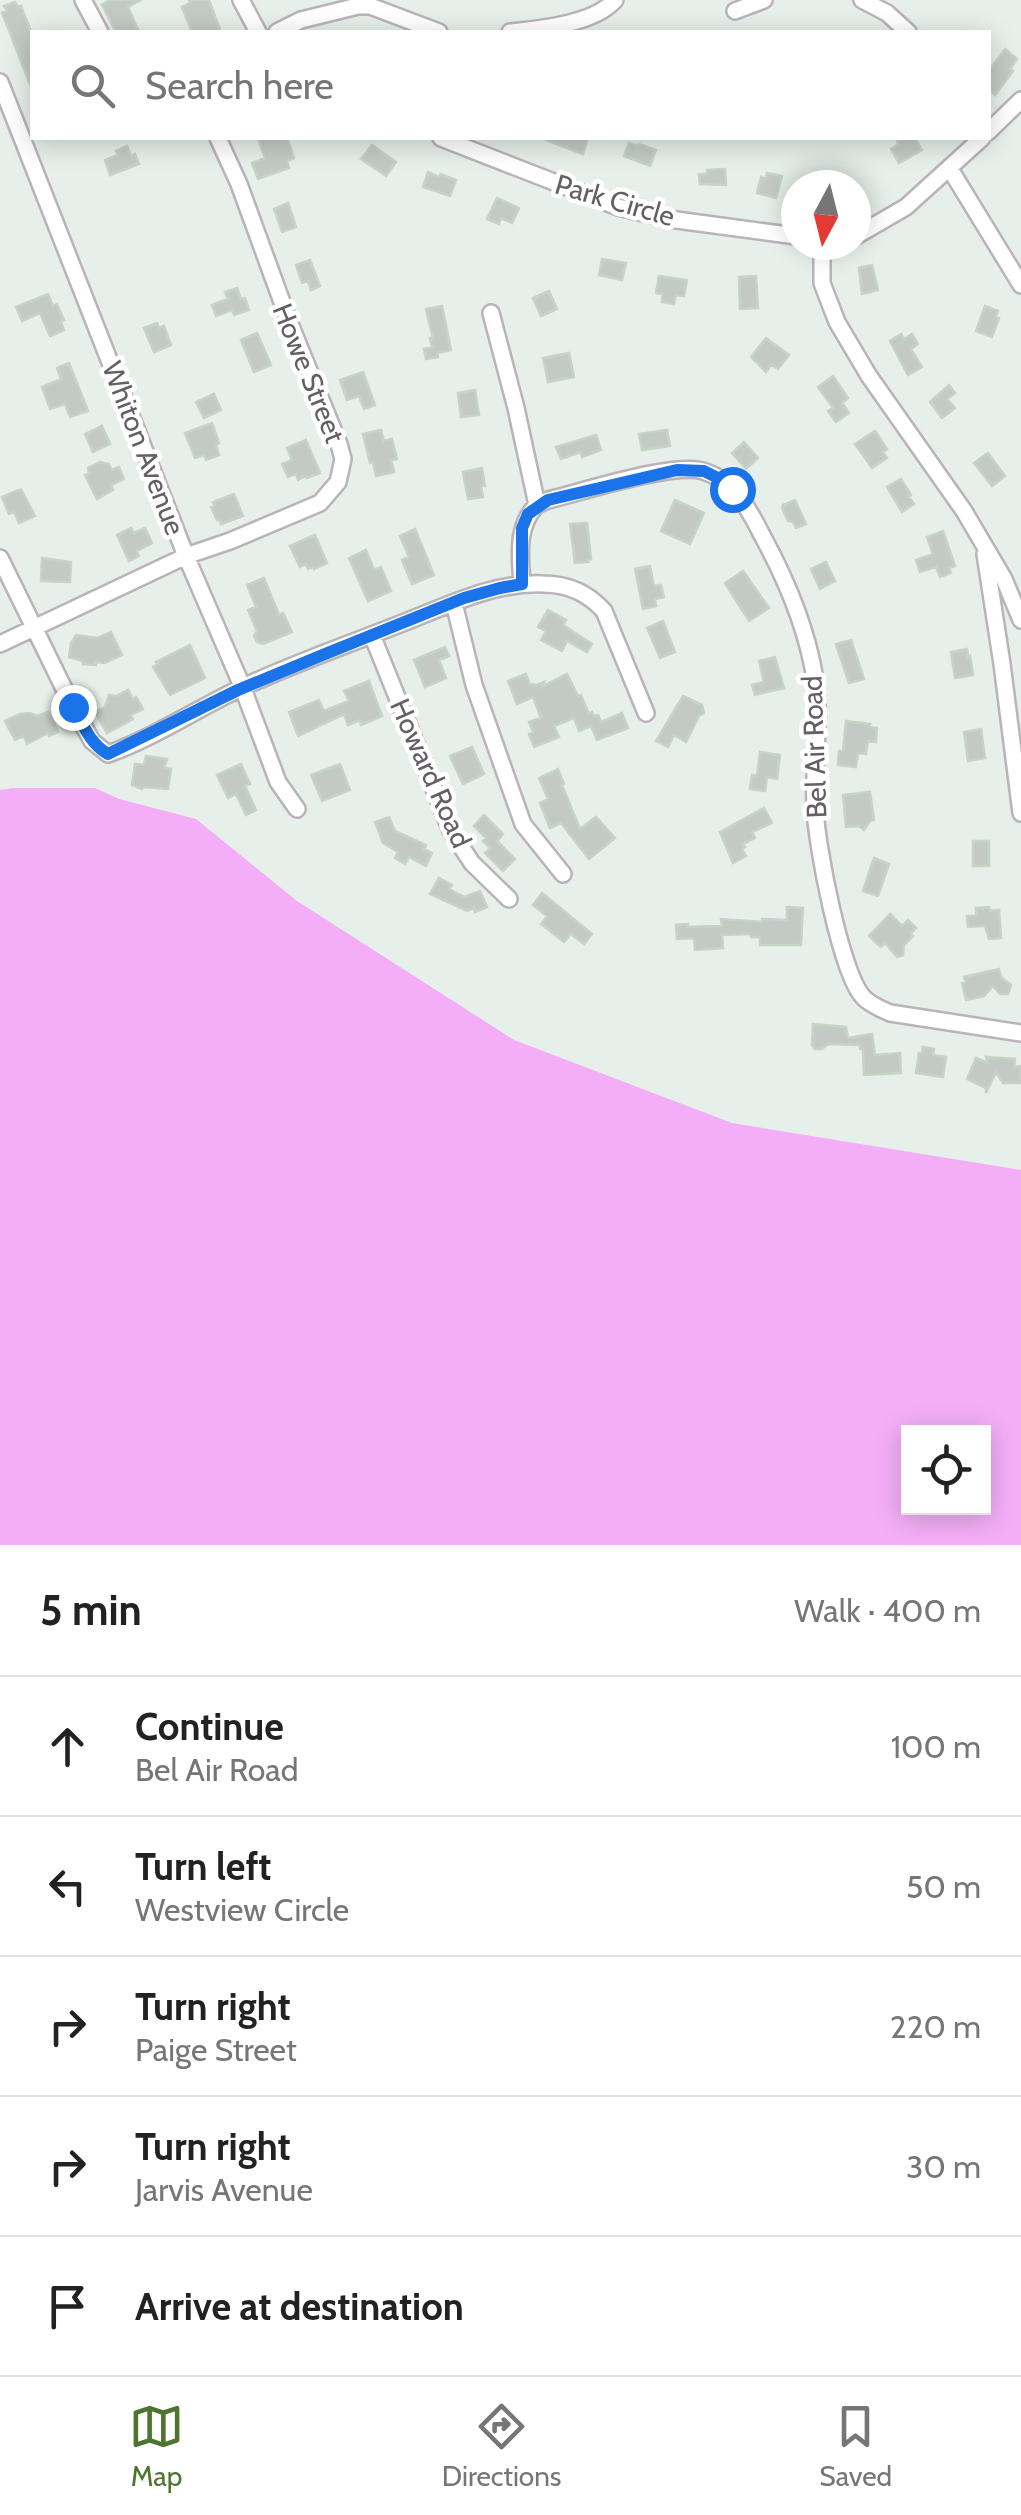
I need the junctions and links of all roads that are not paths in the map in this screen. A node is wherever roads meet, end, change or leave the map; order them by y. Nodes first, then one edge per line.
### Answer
1 (82, 0) edge
2 (241, 0) edge
3 (615, 0) edge
4 (764, 0) edge
5 (862, 0) edge
6 (736, 11) dead end
7 (99, 30) edge
8 (257, 30) edge
9 (281, 30) edge
10 (434, 30) edge
11 (521, 30) edge
12 (906, 30) edge
13 (0, 82) edge
14 (1021, 100) edge
15 (991, 126) edge
16 (26, 134) edge
17 (219, 140) edge
18 (446, 140) edge
19 (978, 140) edge
20 (950, 169) junction
21 (871, 227) edge
22 (781, 234) edge
23 (822, 260) edge
24 (1021, 284) edge
25 (491, 314) dead end
26 (537, 505) junction
27 (982, 540) junction
28 (186, 556) junction
29 (0, 558) edge
30 (522, 584) junction
31 (454, 603) junction
32 (1021, 620) edge
33 (36, 628) junction
34 (372, 636) junction
35 (0, 644) edge
36 (243, 688) junction
37 (646, 713) dead end
38 (297, 810) dead end
39 (1021, 813) edge
40 (563, 874) dead end
41 (508, 899) dead end
42 (1021, 1033) edge

1 - 7 street
2 - 8 street
3 - 11 street
4 - 6 street
5 - 12 street
9 - 10 street
13 - 16 street, Whiton Avenue
14 - 15 street
16 - 28 street, Whiton Avenue
17 - 28 street, Howe Street
18 - 22 street, Park Circle
19 - 20 street
20 - 21 street
20 - 24 street
23 - 27 street
25 - 26 street
26 - 30 street
26 - 42 street, Bel Air Road
27 - 32 street
27 - 39 street
28 - 33 street, Howe Street
28 - 36 street, Whiton Avenue
29 - 33 street
30 - 31 street
30 - 37 street
31 - 34 street
31 - 40 street
33 - 35 street, Howe Street
33 - 36 street
34 - 36 street
34 - 41 street, Howard Road
36 - 38 street, Whiton Avenue

